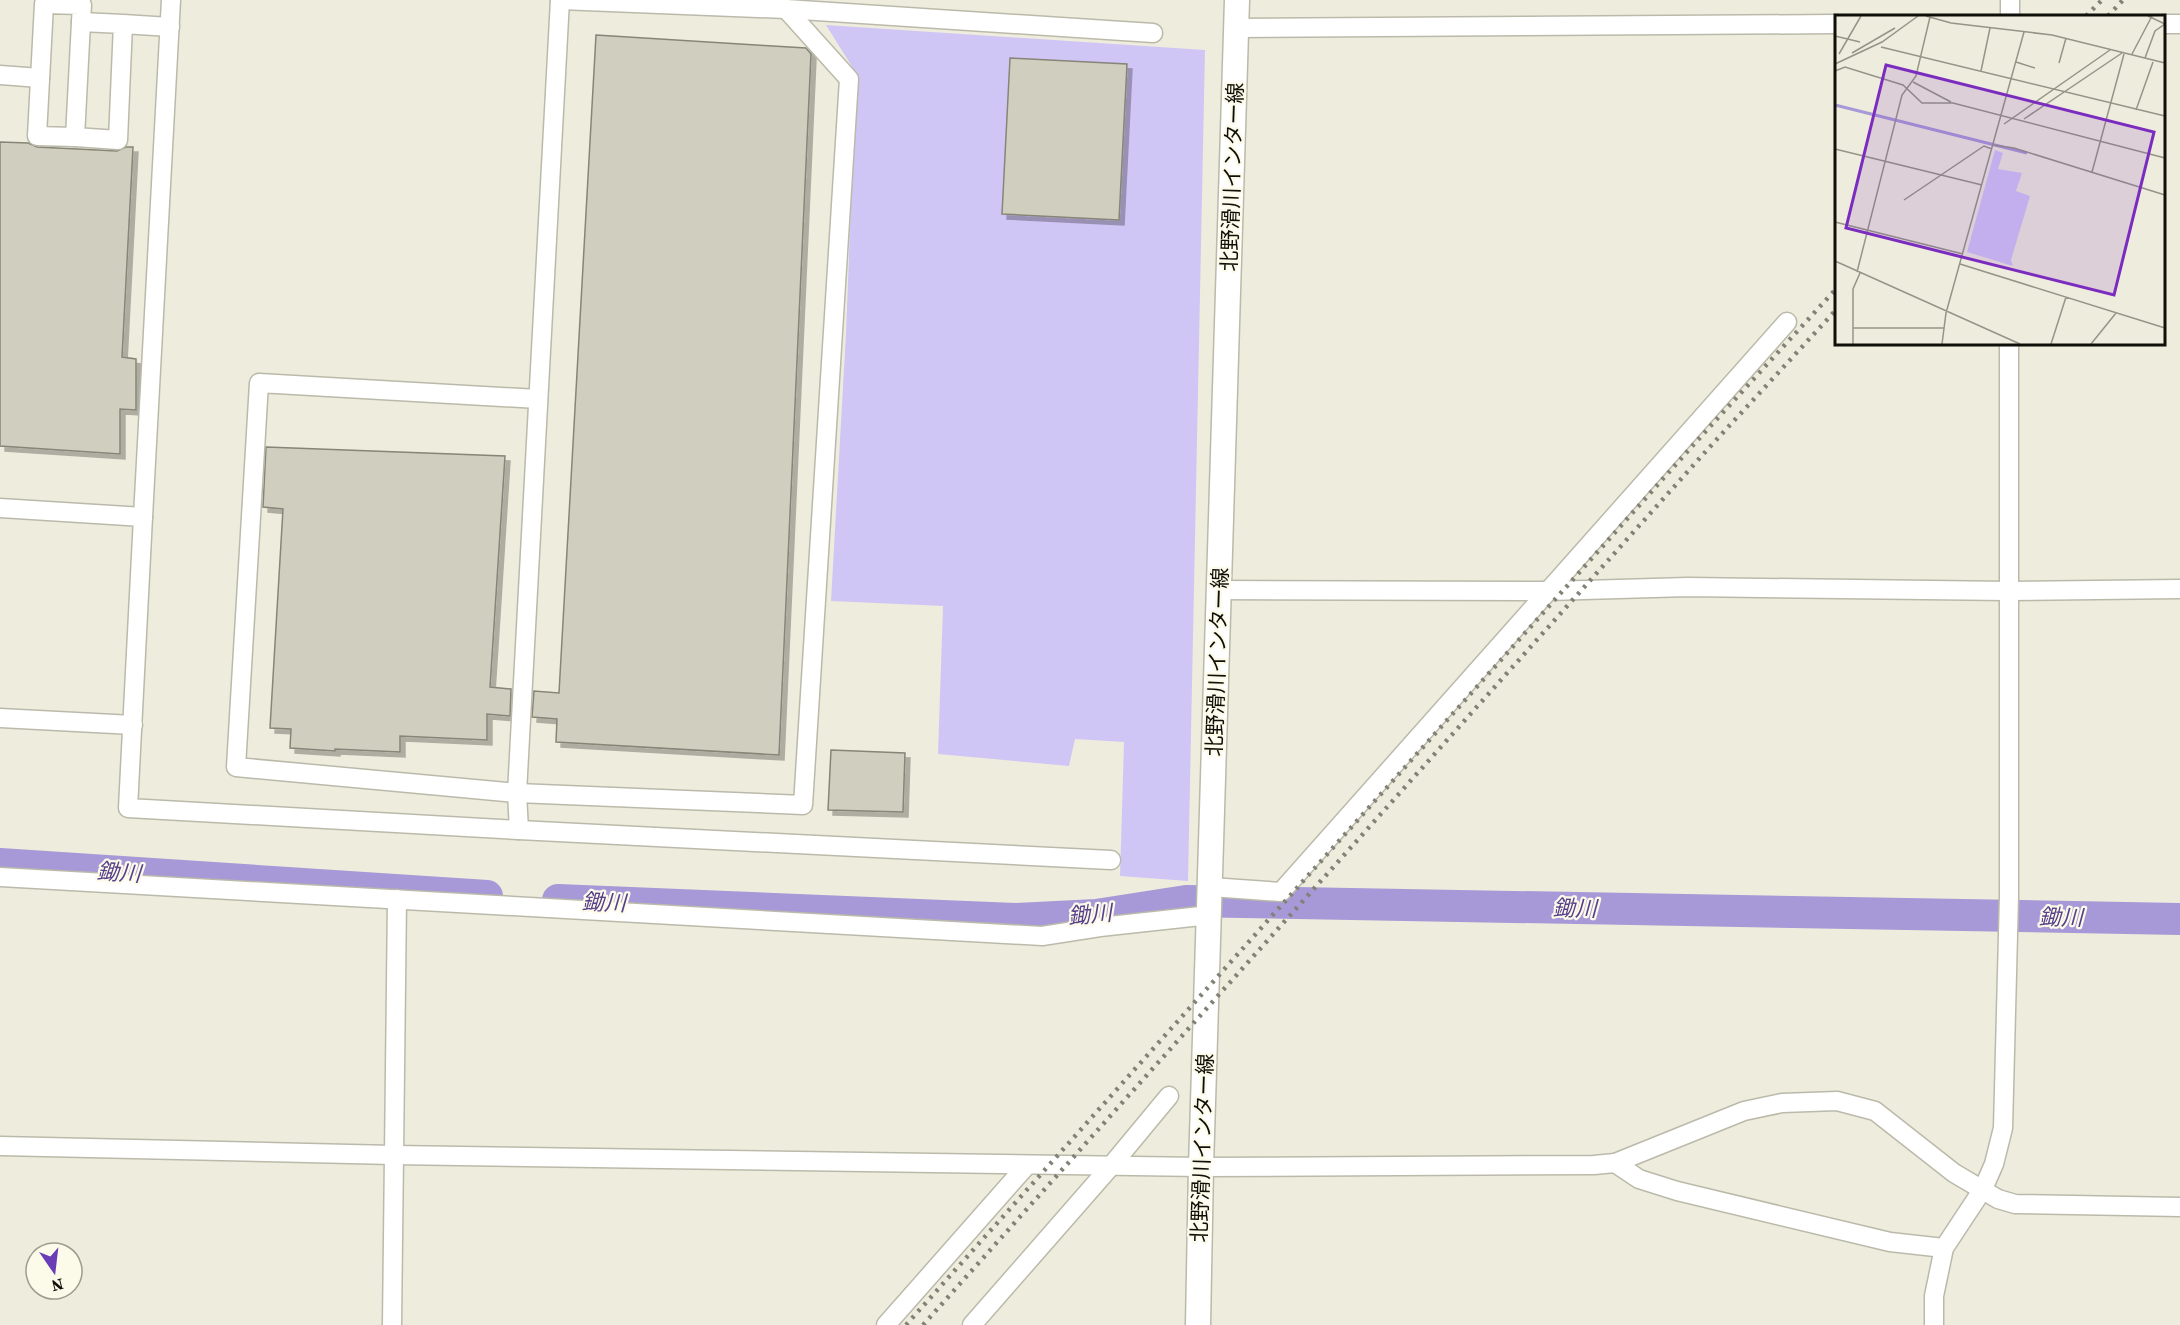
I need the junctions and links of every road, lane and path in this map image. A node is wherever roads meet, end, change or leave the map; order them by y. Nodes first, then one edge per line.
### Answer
1 (171, 0) edge
2 (560, 0) edge
3 (1237, 0) edge
4 (62, 2) edge
5 (786, 9) junction
6 (81, 22) junction
7 (123, 24) junction
8 (1835, 24) edge
9 (170, 27) junction
10 (1236, 28) junction
11 (1153, 33) dead end
12 (0, 75) edge
13 (40, 78) junction
14 (75, 137) junction
15 (1788, 322) dead end
16 (2008, 345) edge
17 (538, 399) junction
18 (0, 508) edge
19 (143, 517) junction
20 (2180, 589) edge
21 (1220, 590) junction
22 (1549, 591) junction
23 (2008, 591) junction
24 (0, 718) edge
25 (133, 725) junction
26 (517, 793) junction
27 (519, 830) junction
28 (1111, 860) dead end
29 (0, 877) edge
30 (1211, 887) junction
31 (397, 899) junction
32 (1210, 915) junction
33 (1169, 1096) dead end
34 (0, 1146) edge
35 (393, 1155) junction
36 (1615, 1163) junction
37 (1027, 1165) junction
38 (1111, 1166) junction
39 (1201, 1167) junction
40 (1983, 1189) junction
41 (2180, 1207) edge
42 (1944, 1248) junction
43 (392, 1325) edge
44 (886, 1325) edge
45 (972, 1325) edge
46 (1198, 1325) edge
47 (1934, 1325) edge

1 - 9 street
2 - 5 street
2 - 17 street
3 - 10 main road, 北野滑川インター線
4 - 6 street
4 - 13 street
5 - 11 street
5 - 26 street
6 - 7 street
6 - 14 street
7 - 9 street
7 - 14 street
8 - 10 street
9 - 19 street
10 - 21 main road, 北野滑川インター線
12 - 13 street
13 - 14 street
15 - 22 street
16 - 23 street
17 - 26 street
17 - 26 street
18 - 19 street
19 - 25 street
20 - 23 street
21 - 22 street
21 - 30 main road, 北野滑川インター線
22 - 23 street
22 - 30 street
23 - 40 street
24 - 25 street
25 - 27 street
26 - 27 street
27 - 28 street
29 - 31 street
30 - 32 main road, 北野滑川インター線
31 - 32 street
31 - 35 street
32 - 39 main road, 北野滑川インター線
33 - 38 street
34 - 35 street
35 - 37 street
35 - 43 street
36 - 39 street
36 - 40 street
36 - 42 street
37 - 38 street
37 - 44 street
38 - 39 street
38 - 45 street
39 - 46 main road, 北野滑川インター線
40 - 41 street
40 - 42 street
42 - 47 street

